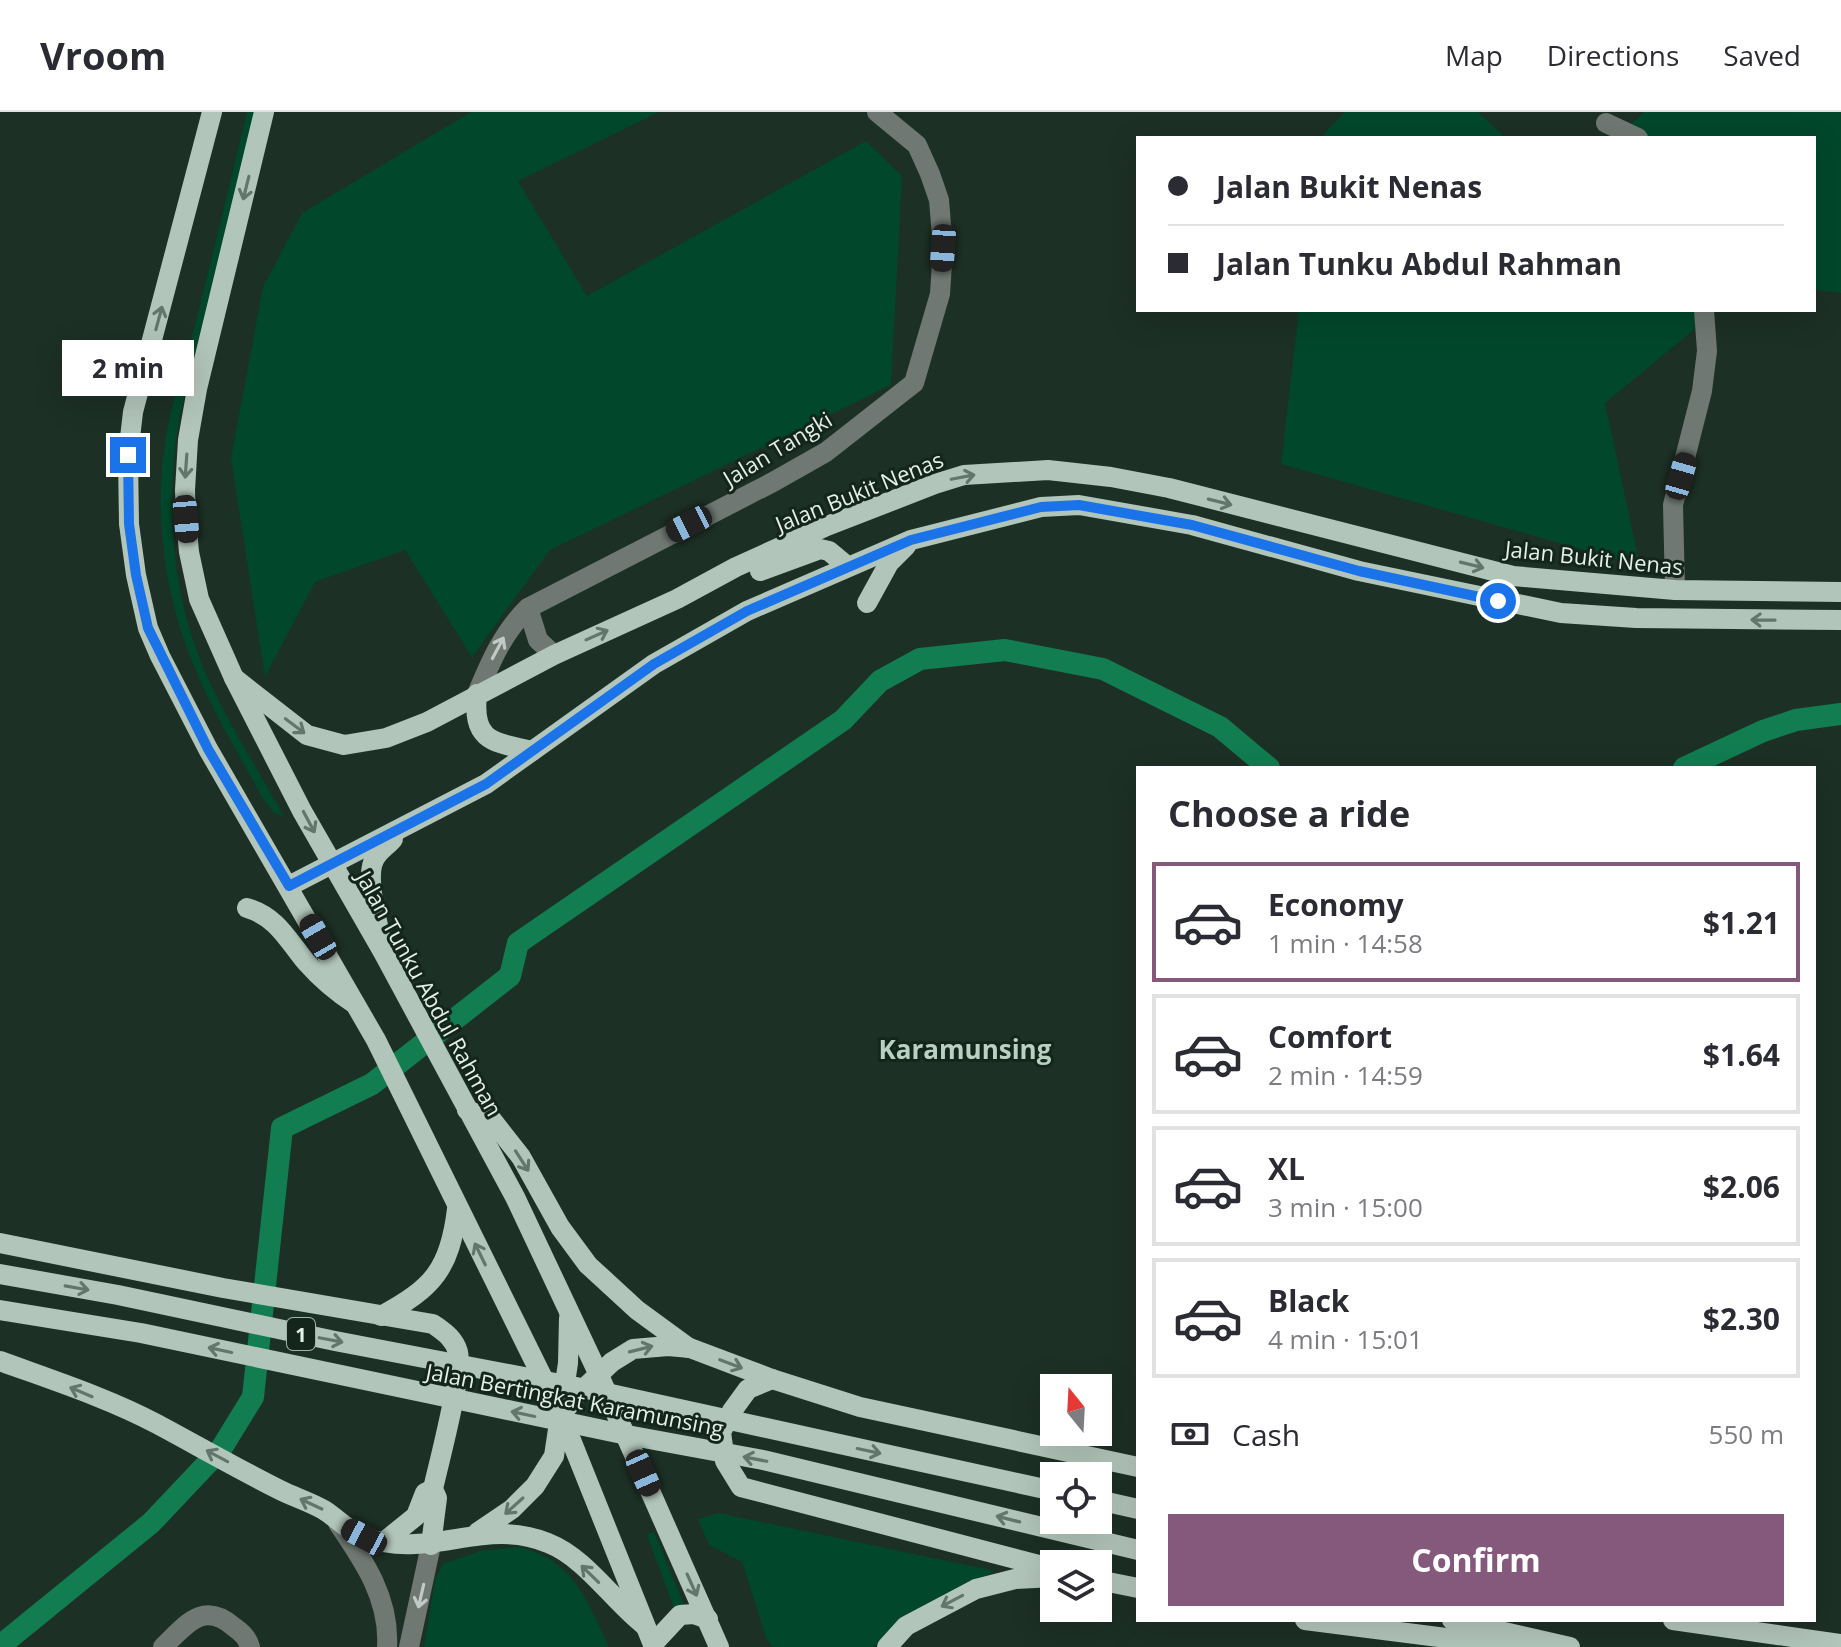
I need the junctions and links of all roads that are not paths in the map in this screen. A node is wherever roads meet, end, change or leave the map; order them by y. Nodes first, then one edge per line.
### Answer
1 (212, 112) edge
2 (264, 112) edge
3 (877, 112) edge
4 (1606, 123) dead end
5 (1634, 136) edge
6 (1704, 312) edge
7 (911, 540) junction
8 (847, 566) junction
9 (1675, 590) junction
10 (1841, 592) edge
11 (677, 599) junction
12 (867, 603) dead end
13 (528, 608) junction
14 (1841, 620) edge
15 (554, 655) junction
16 (234, 678) junction
17 (477, 694) junction
18 (532, 751) junction
19 (408, 825) junction
20 (331, 864) junction
21 (289, 886) junction
22 (247, 908) dead end
23 (383, 952) junction
24 (358, 1006) junction
25 (467, 1110) junction
26 (457, 1207) junction
27 (0, 1243) edge
28 (0, 1274) edge
29 (0, 1310) edge
30 (569, 1313) junction
31 (381, 1316) junction
32 (690, 1348) junction
33 (0, 1361) edge
34 (598, 1373) junction
35 (772, 1379) junction
36 (561, 1415) junction
37 (1136, 1467) edge
38 (1040, 1488) edge
39 (433, 1489) junction
40 (1112, 1503) edge
41 (1136, 1509) edge
42 (338, 1523) junction
43 (471, 1536) junction
44 (385, 1541) junction
45 (431, 1545) junction
46 (1136, 1550) edge
47 (1040, 1565) edge
48 (1040, 1578) edge
49 (1112, 1583) edge
50 (1136, 1588) edge
51 (708, 1619) junction
52 (1321, 1622) edge
53 (1460, 1622) edge
54 (1689, 1622) edge
55 (1727, 1622) edge
56 (1746, 1629) junction
57 (651, 1639) edge
58 (1528, 1639) junction
59 (1841, 1644) edge
60 (163, 1647) edge
61 (250, 1647) edge
62 (387, 1647) edge
63 (409, 1647) edge
64 (719, 1647) edge
65 (887, 1647) edge
66 (1570, 1647) edge

21 -> 1 main road
2 -> 16 main road, Jalan Tunku Abdul Rahman
3 - 13 street, Jalan Tangki
4 - 5 street
6 - 9 street
7 - 8 main road
7 - 12 main road
14 -> 7 main road
8 - 11 main road
8 - 18 main road
9 - 10 main road, Jalan Bukit Nenas
11 -> 9 main road, Jalan Bukit Nenas
15 -> 11 main road, Jalan Bukit Nenas
13 - 15 street
17 -> 13 street, Jalan Tangki
15 - 17 main road, Jalan Bukit Nenas
16 -> 17 main road, Jalan Bukit Nenas
16 -> 20 main road, Jalan Tunku Abdul Rahman
17 - 18 main road
18 - 19 main road
19 - 20 main road
19 - 23 main road
20 - 21 main road
20 - 23 main road, Jalan Tunku Abdul Rahman
21 - 24 main road
22 - 24 main road
23 - 25 main road, Jalan Tunku Abdul Rahman
24 - 26 main road
25 - 30 main road, Jalan Tunku Abdul Rahman
25 -> 32 main road
26 - 31 main road
36 -> 26 main road
27 - 31 main road
28 -> 38 main road, Jalan Bertingkat Karamunsing / 1
46 -> 29 main road, Jalan Bertingkat Karamunsing / 1
30 - 34 main road, Jalan Tunku Abdul Rahman
30 - 36 main road
31 - 39 main road
34 -> 32 main road
32 -> 35 main road
42 -> 33 main road
34 - 36 main road
34 -> 51 main road, Jalan Tunku Abdul Rahman
35 - 37 main road
35 - 47 main road
36 -> 43 main road
36 - 57 main road
39 - 44 main road
39 - 45 main road
40 - 41 main road
42 - 44 main road
42 - 62 street
43 - 45 main road
57 -> 43 main road
44 - 45 main road
45 -> 63 street
48 -> 65 main road
49 - 50 main road
51 - 57 main road
51 - 64 main road, Jalan Tunku Abdul Rahman
52 - 58 main road
53 - 58 main road
54 - 56 main road
55 - 56 main road
56 - 59 main road
58 - 66 main road
60 - 61 street

